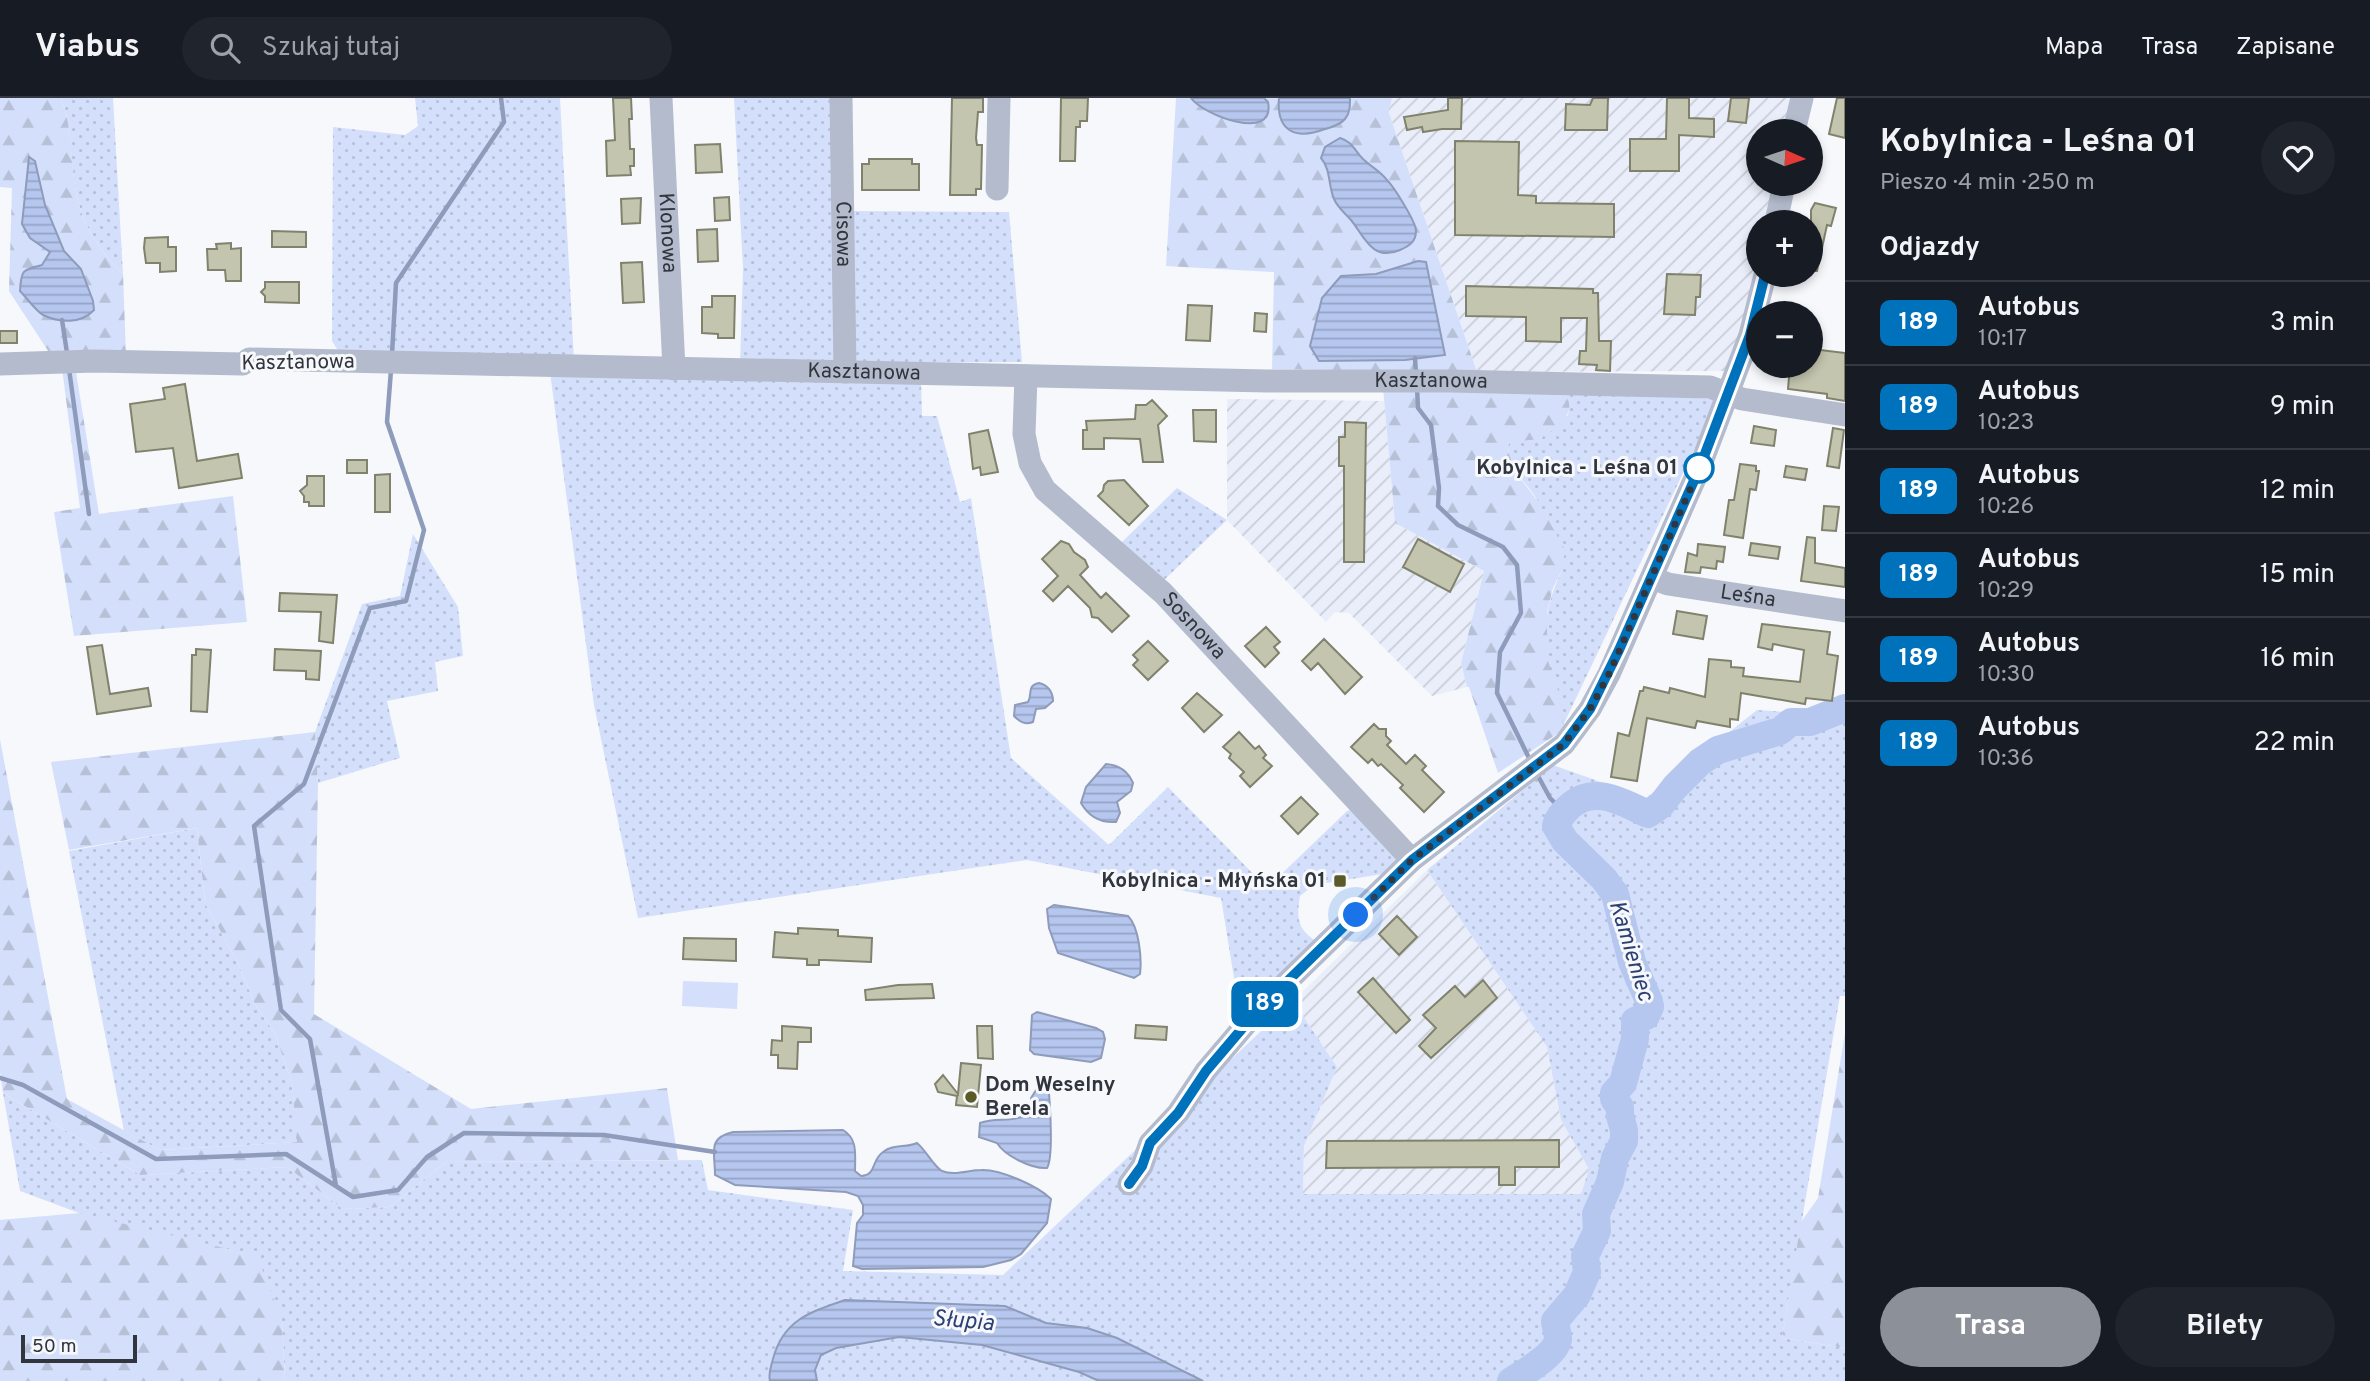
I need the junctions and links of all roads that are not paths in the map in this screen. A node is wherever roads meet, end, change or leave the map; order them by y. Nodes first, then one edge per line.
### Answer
1 (661, 98) edge
2 (841, 98) edge
3 (999, 98) edge
4 (1802, 98) edge
5 (1797, 119) edge
6 (997, 189) dead end
7 (1762, 287) edge
8 (0, 364) edge
9 (674, 369) junction
10 (845, 372) junction
11 (1027, 376) junction
12 (1729, 394) junction
13 (1845, 415) edge
14 (1652, 578) junction
15 (1845, 611) edge
16 (1412, 860) junction
17 (1129, 1184) dead end

1 - 9 street, Klonowa
2 - 10 street, Cisowa
3 - 6 street
4 - 5 street
7 - 12 street
8 - 9 street, Kasztanowa
9 - 10 street, Kasztanowa
10 - 11 street, Kasztanowa
11 - 12 street, Kasztanowa
11 - 16 street, Sosnowa
12 - 13 street, Kasztanowa
12 - 14 street
14 - 15 street, Leśna
14 - 16 street
16 - 17 street

